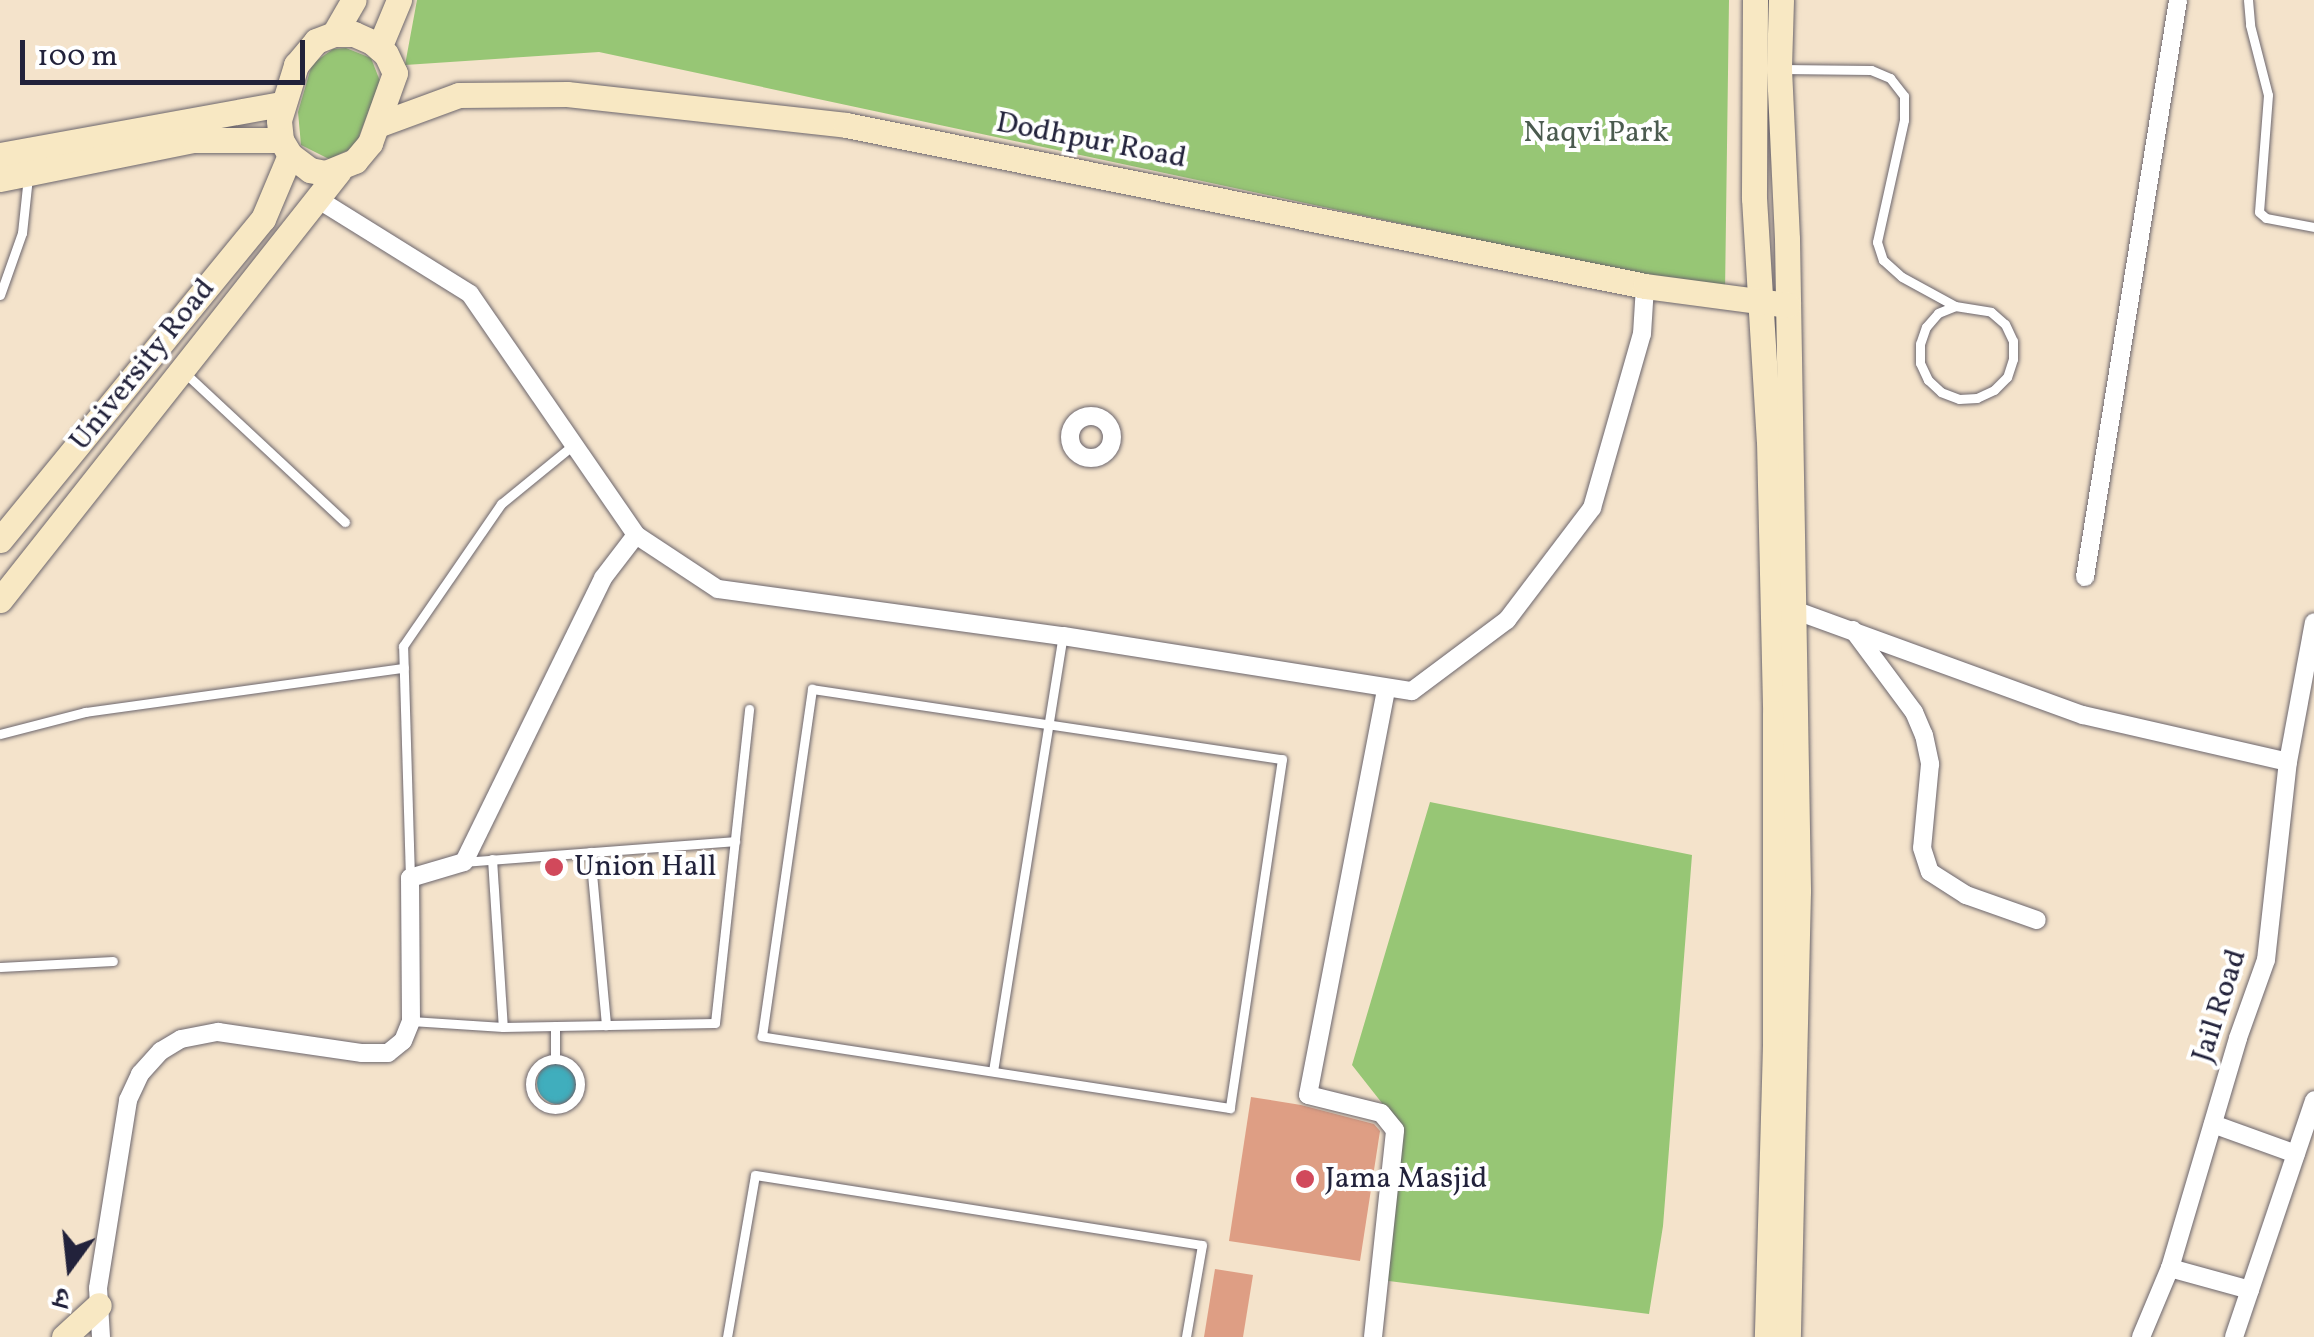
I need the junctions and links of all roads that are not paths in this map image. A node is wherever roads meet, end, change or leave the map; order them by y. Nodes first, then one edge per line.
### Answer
1 (354, 0) edge
2 (398, 0) edge
3 (1755, 0) edge
4 (1781, 0) edge
5 (2178, 0) edge
6 (2248, 0) edge
7 (334, 34) junction
8 (379, 48) junction
9 (1779, 68) junction
10 (282, 104) junction
11 (380, 124) junction
12 (286, 148) junction
13 (0, 155) edge
14 (339, 171) junction
15 (28, 174) junction
16 (0, 179) edge
17 (316, 198) junction
18 (2314, 227) edge
19 (1645, 286) junction
20 (0, 295) edge
21 (1760, 302) junction
22 (1788, 306) junction
23 (1955, 306) junction
24 (182, 370) junction
25 (574, 444) junction
26 (345, 522) dead end
27 (5, 525) edge
28 (636, 536) junction
29 (2085, 577) dead end
30 (0, 600) edge
31 (1782, 606) junction
32 (2314, 622) edge
33 (1853, 630) junction
34 (1063, 636) junction
35 (404, 668) junction
36 (1386, 690) junction
37 (749, 709) dead end
38 (1049, 724) junction
39 (2294, 724) junction
40 (2314, 729) edge
41 (0, 734) edge
42 (2288, 762) junction
43 (735, 841) junction
44 (590, 852) junction
45 (492, 859) junction
46 (464, 862) junction
47 (410, 878) junction
48 (2037, 920) dead end
49 (113, 961) dead end
50 (0, 967) edge
51 (411, 1021) junction
52 (606, 1025) junction
53 (555, 1026) junction
54 (503, 1027) junction
55 (554, 1058) junction
56 (992, 1072) junction
57 (2314, 1100) edge
58 (2212, 1124) junction
59 (2296, 1154) junction
60 (2170, 1268) junction
61 (2250, 1290) junction
62 (99, 1305) junction
63 (64, 1337) edge
64 (102, 1337) edge
65 (727, 1337) edge
66 (1186, 1337) edge
67 (1373, 1337) edge
68 (1767, 1337) edge
69 (1788, 1337) edge
70 (2142, 1337) edge
71 (2234, 1337) edge

1 - 7 main road
2 - 8 main road
3 - 21 main road
4 - 9 main road
5 - 29 street
6 - 18 lane
7 - 8 main road
7 - 10 main road
8 - 11 main road
9 - 22 main road
9 - 23 lane
10 - 12 main road
10 - 13 main road
11 - 14 main road
11 - 19 main road, Dodhpur Road
12 - 14 main road
12 - 15 main road
12 - 27 main road
14 - 17 main road, University Road
15 - 16 main road
15 - 20 lane
17 - 24 main road, University Road
17 - 25 street
19 - 21 main road, Dodhpur Road
19 - 36 street
21 - 22 main road, Dodhpur Road
21 - 31 main road
22 - 31 main road
23 - 23 lane
24 - 26 lane
24 - 30 main road, University Road
25 - 28 street
25 - 35 lane
28 - 34 street
28 - 46 street
31 - 33 street
31 - 68 main road
31 - 69 main road
32 - 39 street, Jail Road
33 - 42 street
33 - 48 street
34 - 36 street
34 - 38 lane
35 - 41 lane
35 - 47 lane
36 - 67 street
37 - 43 lane
38 - 56 lane
38 - 56 lane
38 - 56 lane
39 - 40 street
39 - 42 street, Jail Road
42 - 58 street, Jail Road
43 - 44 lane
43 - 52 lane
44 - 45 lane
44 - 52 lane
45 - 46 lane
45 - 54 lane
46 - 47 street
47 - 51 street
49 - 50 lane
51 - 54 lane
51 - 62 street
52 - 53 lane
53 - 54 lane
53 - 55 lane
55 - 55 lane
57 - 59 street
58 - 59 street
58 - 60 street, Jail Road
59 - 61 street
60 - 61 street
60 - 70 street, Jail Road
61 - 71 street
62 - 63 main road
62 - 64 street
65 - 66 lane

